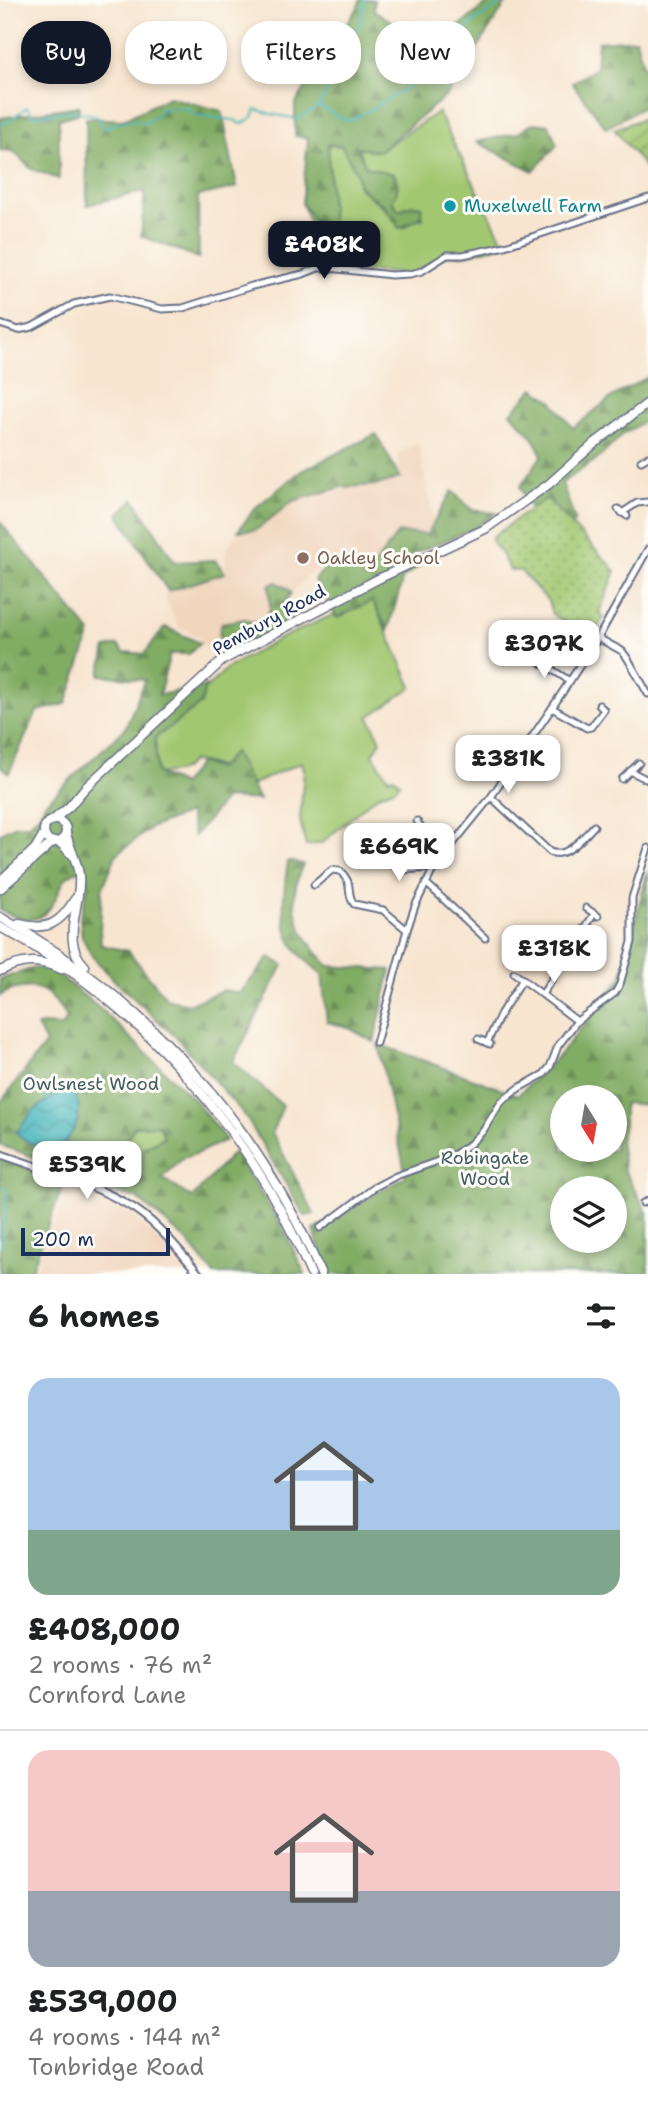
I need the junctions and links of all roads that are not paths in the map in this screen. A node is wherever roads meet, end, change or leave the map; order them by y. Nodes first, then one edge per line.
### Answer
1 (648, 198) edge
2 (0, 324) edge
3 (648, 403) edge
4 (648, 457) edge
5 (641, 461) dead end
6 (648, 502) edge
7 (622, 513) dead end
8 (648, 549) edge
9 (598, 638) junction
10 (521, 650) dead end
11 (570, 681) junction
12 (648, 694) edge
13 (552, 708) junction
14 (604, 709) dead end
15 (639, 763) dead end
16 (630, 771) junction
17 (622, 779) dead end
18 (648, 780) edge
19 (491, 797) junction
20 (69, 807) junction
21 (54, 820) junction
22 (417, 821) dead end
23 (594, 826) dead end
24 (65, 829) junction
25 (44, 834) junction
26 (55, 842) junction
27 (648, 848) edge
28 (447, 852) junction
29 (75, 858) junction
30 (389, 858) dead end
31 (434, 869) junction
32 (0, 881) edge
33 (426, 883) junction
34 (314, 885) dead end
35 (0, 889) edge
36 (76, 897) junction
37 (586, 908) dead end
38 (0, 917) edge
39 (10, 922) junction
40 (484, 926) dead end
41 (0, 927) edge
42 (407, 930) junction
43 (478, 932) junction
44 (485, 938) dead end
45 (0, 971) edge
46 (514, 973) dead end
47 (77, 976) junction
48 (95, 979) junction
49 (523, 979) junction
50 (543, 993) junction
51 (577, 1021) junction
52 (478, 1039) dead end
53 (376, 1043) dead end
54 (0, 1154) edge
55 (320, 1228) dead end
56 (200, 1274) edge
57 (311, 1274) edge
58 (321, 1274) edge

1 - 2 street
3 - 20 main road, Pembury Road
4 - 5 street
6 - 7 street
8 - 9 street
9 - 11 street
9 - 12 street
10 - 11 street
11 - 13 street
13 - 14 street
13 - 19 street
15 - 16 street
16 - 17 street
16 - 18 street
19 - 23 street
19 - 28 street
20 - 21 main road, Pembury Road
20 - 24 main road, Pembury Road
21 - 24 main road
21 - 25 main road
22 - 28 street
24 - 26 main road
24 - 29 main road
25 - 26 main road
25 - 32 main road
26 - 29 main road
26 - 35 main road
27 - 51 street
28 - 31 street
29 - 36 main road
30 - 31 street
31 - 33 street
33 - 42 street
33 - 43 street
34 - 42 street
36 - 39 main road
36 - 48 main road
37 - 50 street
38 - 39 main road
39 - 48 main road
40 - 43 street
41 - 47 main road
42 - 53 street
43 - 44 street
45 - 47 main road
46 - 49 street
47 - 57 main road
48 - 58 main road
49 - 50 street
49 - 52 street
50 - 51 street
51 - 55 street
54 - 56 street

